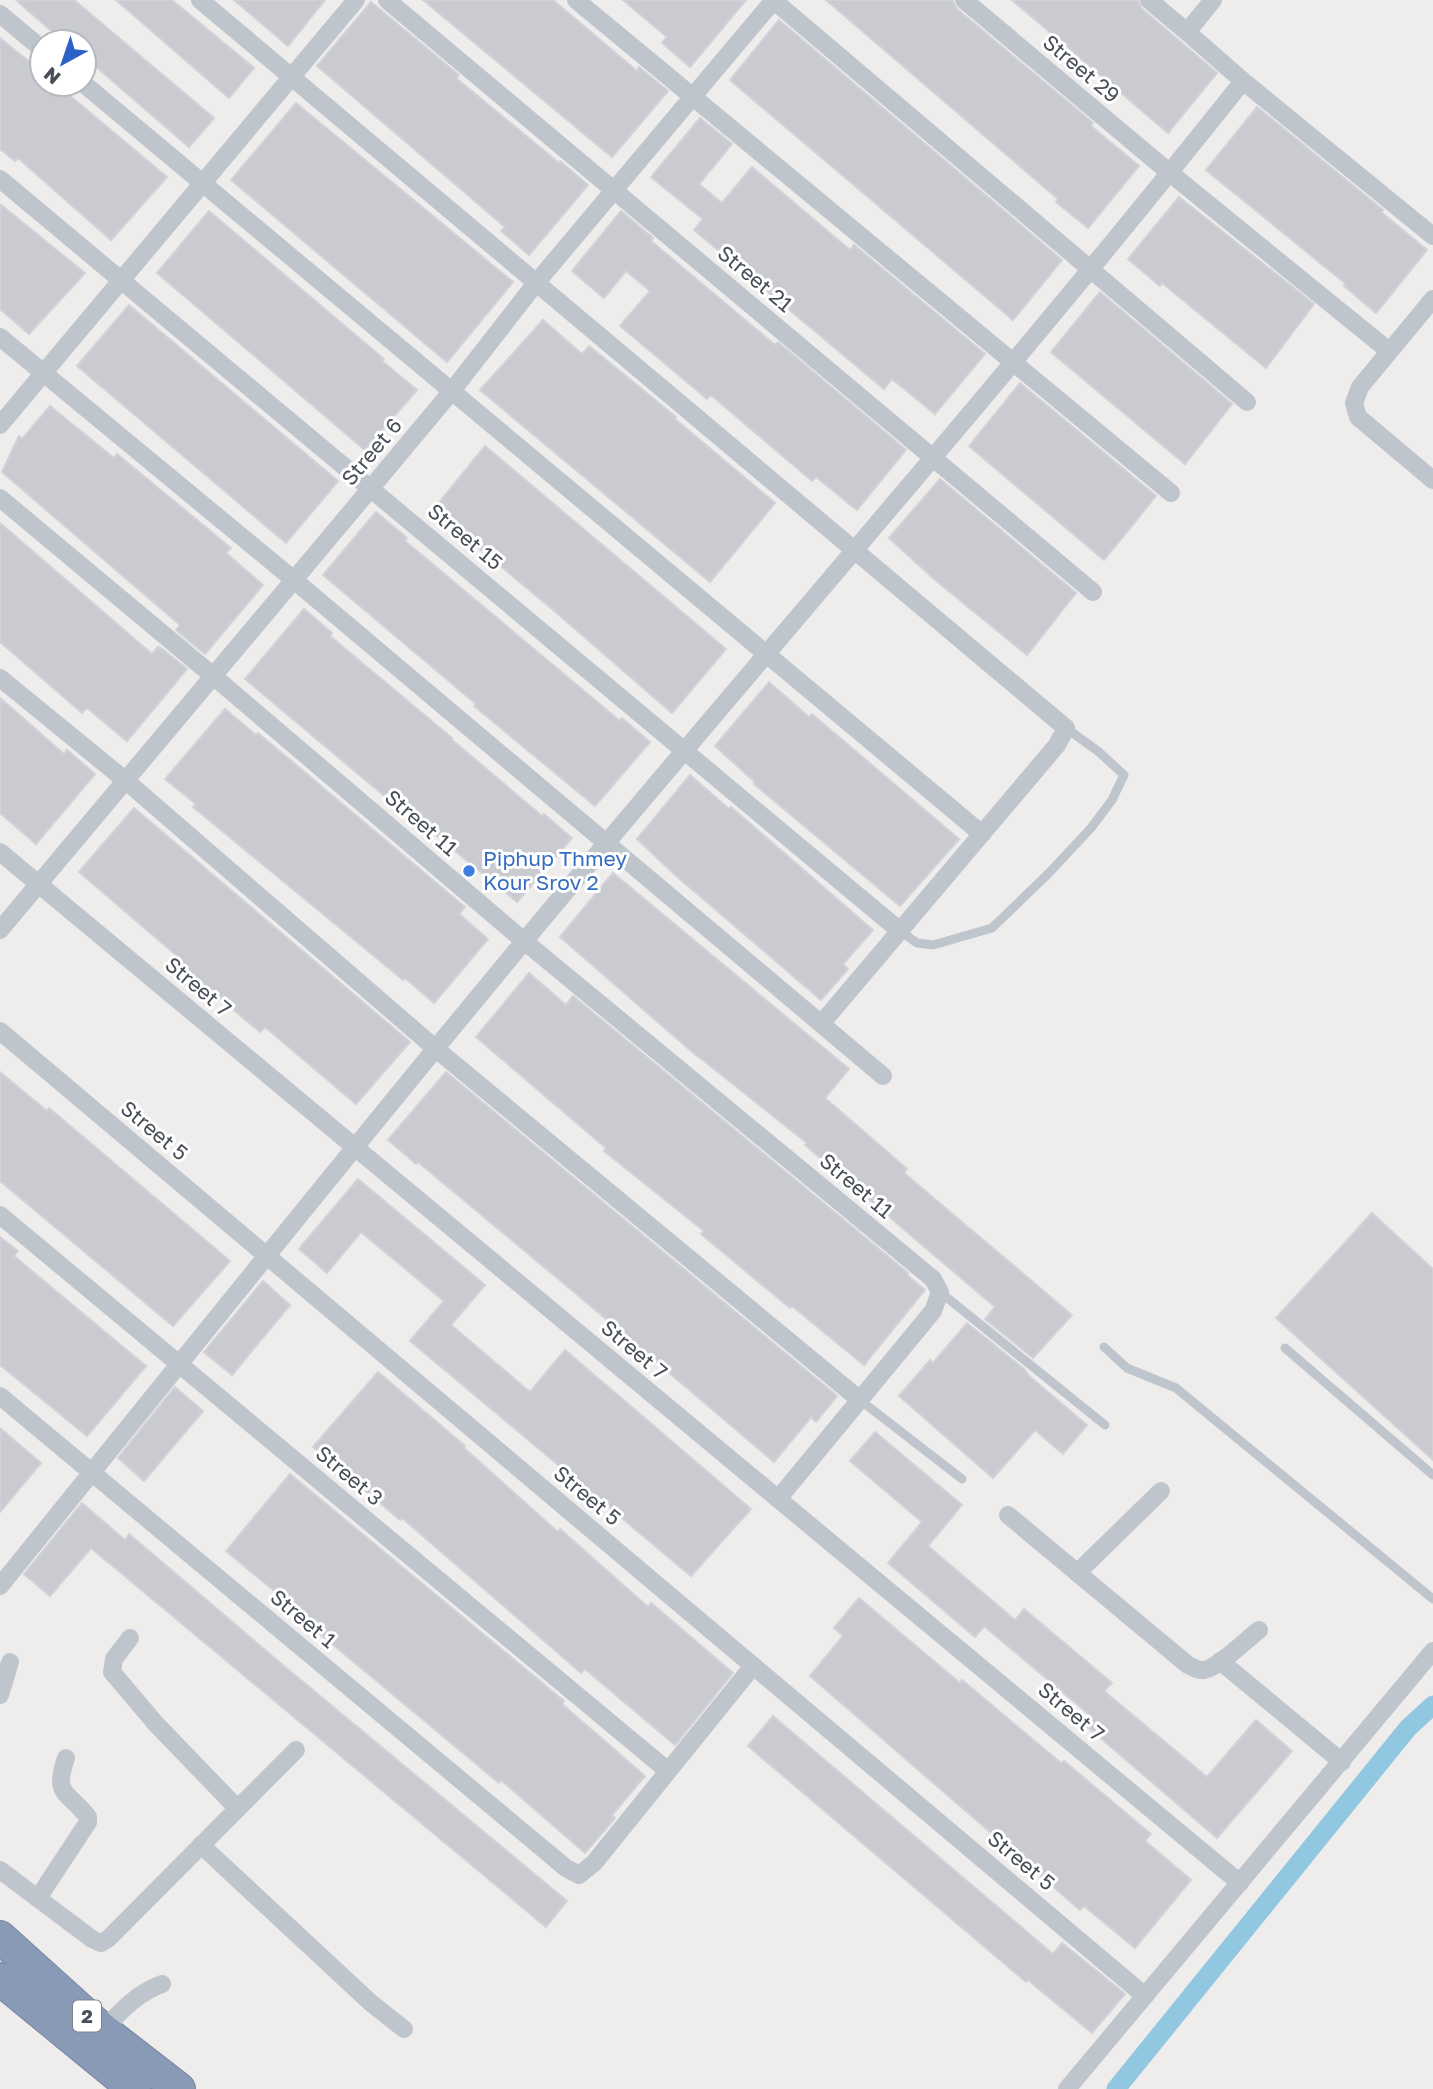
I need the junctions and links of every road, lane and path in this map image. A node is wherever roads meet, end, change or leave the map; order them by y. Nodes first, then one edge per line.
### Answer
1 (200, 0) edge
2 (356, 0) edge
3 (387, 0) edge
4 (576, 0) edge
5 (774, 0) edge
6 (964, 0) edge
7 (1149, 0) edge
8 (1213, 0) edge
9 (0, 13) edge
10 (1187, 32) junction
11 (28, 37) edge
12 (291, 77) junction
13 (1243, 81) junction
14 (98, 96) edge
15 (692, 98) junction
16 (1170, 173) junction
17 (0, 179) edge
18 (202, 183) junction
19 (614, 190) junction
20 (1433, 236) edge
21 (1091, 268) junction
22 (120, 280) junction
23 (536, 283) junction
24 (1433, 299) edge
25 (0, 337) edge
26 (1389, 351) junction
27 (1013, 361) junction
28 (41, 373) junction
29 (451, 392) junction
30 (1247, 402) dead end
31 (0, 425) edge
32 (934, 458) junction
33 (1433, 480) edge
34 (371, 488) junction
35 (1171, 493) dead end
36 (0, 498) edge
37 (854, 550) junction
38 (294, 580) junction
39 (1093, 592) dead end
40 (766, 654) junction
41 (212, 675) junction
42 (0, 678) edge
43 (1066, 728) junction
44 (685, 751) junction
45 (125, 780) junction
46 (982, 834) junction
47 (606, 844) junction
48 (0, 852) edge
49 (38, 883) junction
50 (0, 930) edge
51 (900, 931) junction
52 (524, 941) junction
53 (821, 1024) junction
54 (0, 1031) edge
55 (436, 1049) junction
56 (883, 1076) dead end
57 (356, 1148) junction
58 (0, 1215) edge
59 (268, 1257) junction
60 (940, 1292) junction
61 (1104, 1347) dead end
62 (1285, 1348) dead end
63 (180, 1365) junction
64 (0, 1396) edge
65 (860, 1400) junction
66 (1105, 1425) dead end
67 (92, 1473) junction
68 (1433, 1475) edge
69 (962, 1479) dead end
70 (1161, 1491) dead end
71 (778, 1499) junction
72 (1008, 1515) dead end
73 (1077, 1573) junction
74 (0, 1586) edge
75 (1433, 1599) edge
76 (1259, 1630) dead end
77 (130, 1638) dead end
78 (1433, 1651) edge
79 (1220, 1661) junction
80 (10, 1662) dead end
81 (753, 1666) junction
82 (0, 1695) edge
83 (296, 1749) dead end
84 (66, 1758) dead end
85 (1342, 1762) junction
86 (668, 1771) junction
87 (237, 1808) junction
88 (201, 1845) junction
89 (0, 1870) edge
90 (1240, 1883) junction
91 (38, 1898) junction
92 (0, 1937) edge
93 (0, 1979) edge
94 (162, 1984) dead end
95 (1145, 1996) junction
96 (404, 2029) dead end
97 (103, 2030) junction
98 (119, 2085) edge
99 (179, 2089) edge
100 (1067, 2089) edge

1 - 12 street
2 - 12 street
3 - 19 street, Street 21
4 - 15 street
5 - 15 street, Street 6
5 - 21 street
6 - 16 street, Street 29
7 - 10 street
8 - 10 street
9 - 11 street
10 - 13 street
12 - 18 street
12 - 23 street
13 - 16 street
13 - 20 street
14 - 18 street
15 - 19 street, Street 6
15 - 27 street
16 - 21 street
16 - 26 street, Street 29
17 - 22 street, Street 15
18 - 22 street
18 - 29 street
19 - 23 street, Street 6
19 - 32 street, Street 21
21 - 27 street
21 - 30 street
22 - 28 street
22 - 34 street, Street 15
23 - 29 street, Street 6
23 - 37 street
24 - 26 street
25 - 28 street
26 - 33 street
27 - 32 street
27 - 35 street
28 - 31 street
28 - 38 street
29 - 34 street, Street 6
29 - 40 street
32 - 37 street
32 - 39 street, Street 21
34 - 38 street, Street 6
34 - 44 street, Street 15
36 - 41 street, Street 11
37 - 40 street
37 - 43 street
38 - 41 street, Street 6
38 - 47 street
40 - 44 street
40 - 46 street
41 - 45 street, Street 6
41 - 52 street, Street 11
42 - 45 street
43 - 46 street
43 - 51 lane
44 - 47 street
44 - 51 street, Street 15
45 - 49 street, Street 6
45 - 55 street
46 - 51 street
47 - 52 street
47 - 53 street
48 - 49 street, Street 7
49 - 50 street, Street 6
49 - 57 street, Street 7
51 - 53 street
52 - 55 street
52 - 60 street, Street 11
53 - 56 street
54 - 59 street, Street 5
55 - 57 street
55 - 65 street
57 - 59 street
57 - 71 street, Street 7
58 - 63 street, Street 3
59 - 63 street
59 - 81 street, Street 5
60 - 65 street
60 - 66 lane
61 - 75 lane
62 - 68 lane
63 - 67 street
63 - 86 street, Street 3
64 - 67 street, Street 1
65 - 69 lane
65 - 71 street
67 - 74 street
67 - 86 street, Street 1
70 - 73 street
71 - 90 street, Street 7
72 - 73 street
73 - 79 street
76 - 79 street
77 - 87 street
78 - 85 street
79 - 85 street
80 - 82 street
81 - 86 street
81 - 95 street, Street 5
83 - 87 street
84 - 91 street
85 - 90 street
87 - 88 street
88 - 91 street
88 - 96 street
89 - 91 street
90 - 95 street
92 - 97 highway, 2
93 - 98 highway, 2
94 - 97 street
95 - 100 street
97 - 99 highway, 2

